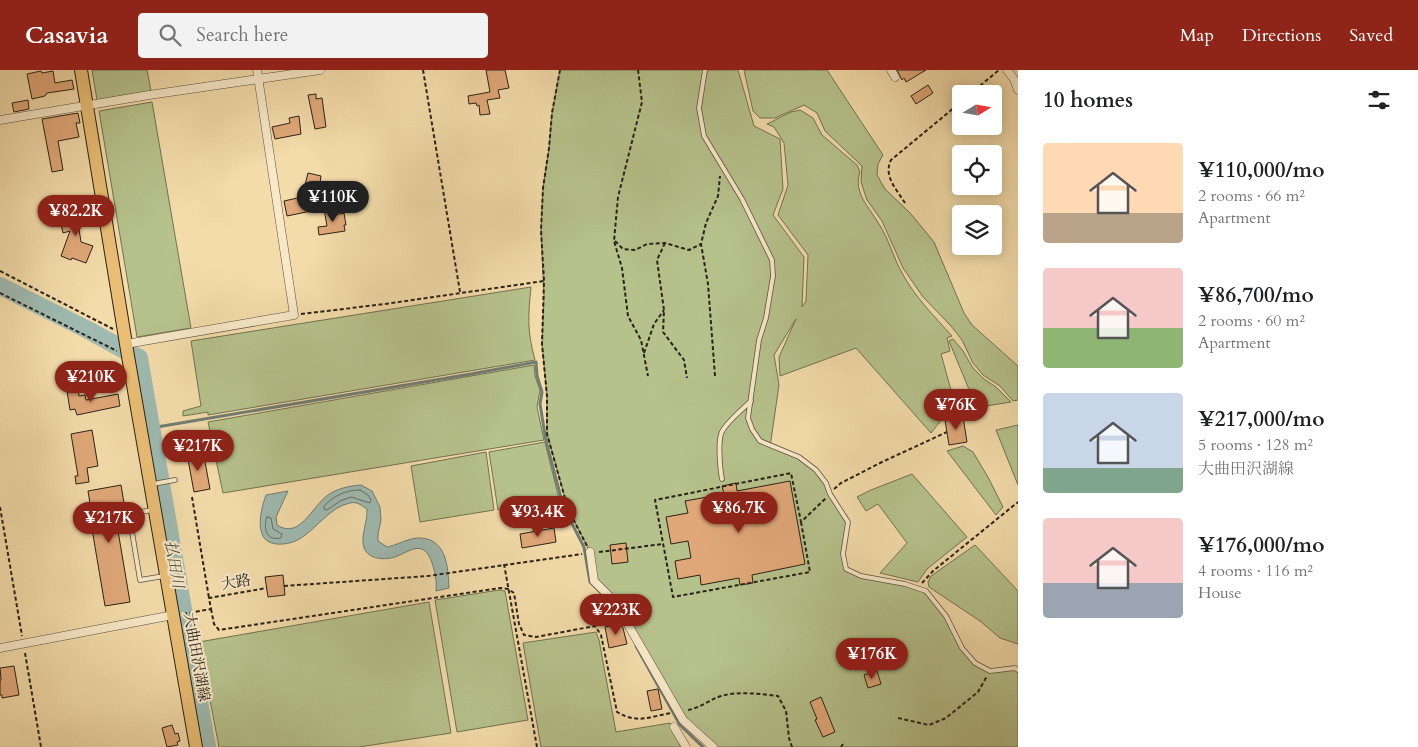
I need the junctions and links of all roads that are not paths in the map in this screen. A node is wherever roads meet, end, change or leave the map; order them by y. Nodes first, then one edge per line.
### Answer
1 (81, 70) edge
2 (257, 70) edge
3 (320, 70) edge
4 (705, 70) edge
5 (1007, 70) edge
6 (258, 80) junction
7 (1018, 90) edge
8 (87, 106) junction
9 (0, 120) edge
10 (127, 351) junction
11 (751, 401) junction
12 (722, 479) dead end
13 (175, 480) dead end
14 (150, 484) junction
15 (155, 510) junction
16 (590, 552) road end
17 (166, 576) junction
18 (173, 615) junction
19 (0, 648) edge
20 (1018, 670) edge
21 (674, 727) dead end
22 (196, 747) edge
23 (686, 747) edge
24 (713, 747) edge

1 - 8 main road, 大曲田沢湖線
2 - 6 street
3 - 6 street
4 - 11 lane
5 - 7 street
6 - 8 street
6 - 10 street
8 - 9 street
8 - 10 main road, 大曲田沢湖線
10 - 14 main road, 大曲田沢湖線
11 - 12 lane
11 - 20 lane
13 - 14 lane
14 - 15 main road, 大曲田沢湖線
15 - 17 main road, 大曲田沢湖線
15 - 17 lane
16 - 24 street
17 - 18 main road, 大曲田沢湖線
18 - 19 street
18 - 22 main road, 大曲田沢湖線
21 - 23 street

